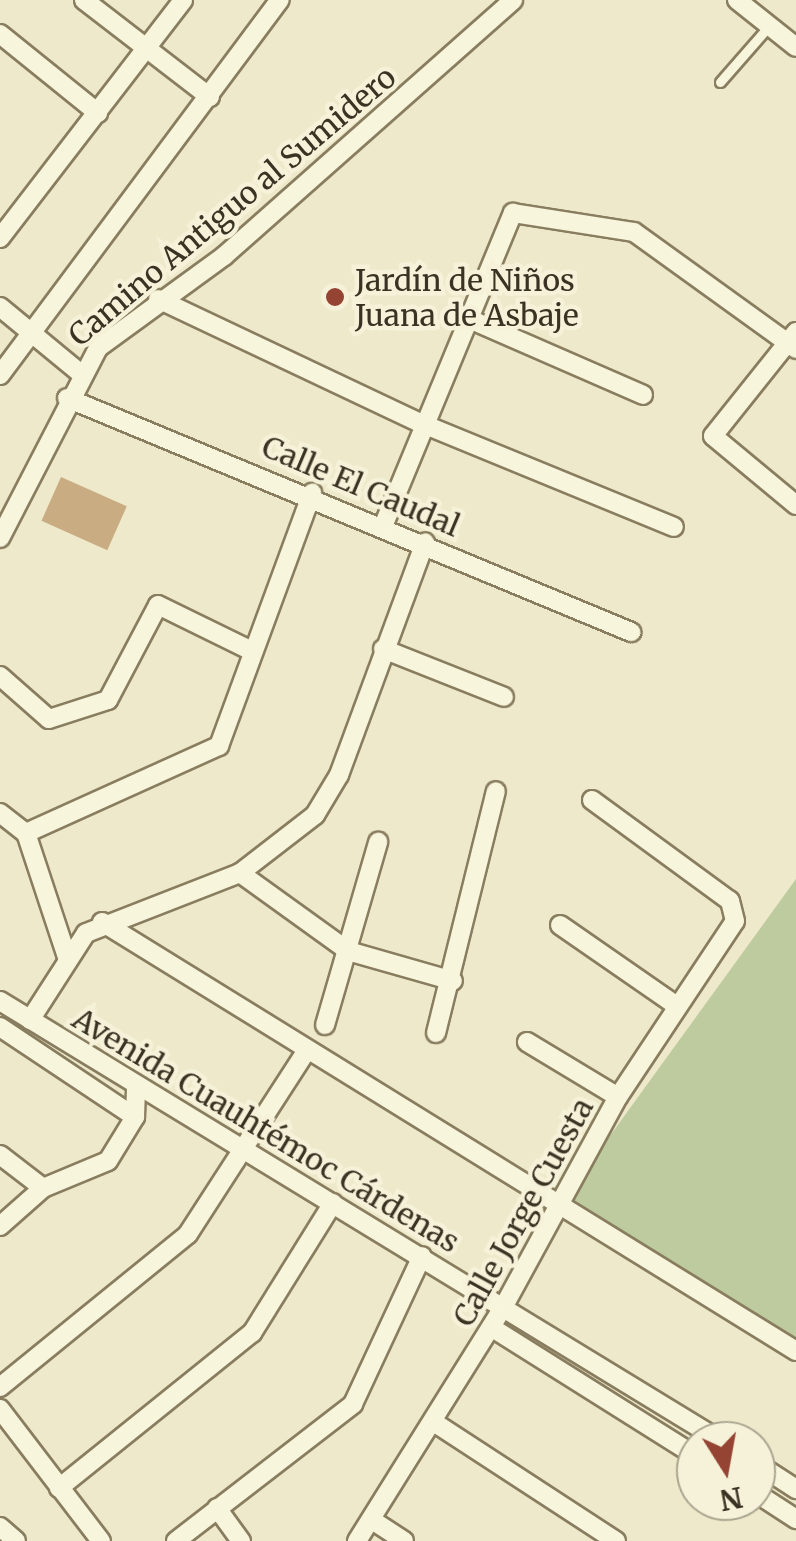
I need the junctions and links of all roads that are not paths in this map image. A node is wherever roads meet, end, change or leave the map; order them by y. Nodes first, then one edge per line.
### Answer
1 (84, 0) edge
2 (182, 0) edge
3 (280, 0) edge
4 (513, 0) edge
5 (737, 0) edge
6 (769, 26) junction
7 (0, 34) edge
8 (796, 47) edge
9 (147, 51) junction
10 (720, 82) dead end
11 (210, 97) junction
12 (98, 113) junction
13 (0, 238) edge
14 (158, 299) junction
15 (0, 307) edge
16 (467, 318) junction
17 (31, 332) junction
18 (793, 341) edge
19 (80, 372) junction
20 (0, 375) edge
21 (642, 394) dead end
22 (67, 398) junction
23 (423, 424) junction
24 (312, 494) junction
25 (796, 505) edge
26 (384, 524) junction
27 (674, 528) dead end
28 (0, 538) edge
29 (425, 542) junction
30 (631, 632) dead end
31 (383, 648) junction
32 (250, 650) junction
33 (0, 676) edge
34 (504, 698) dead end
35 (496, 790) dead end
36 (592, 800) dead end
37 (0, 814) edge
38 (26, 833) junction
39 (378, 842) dead end
40 (240, 873) junction
41 (102, 922) junction
42 (560, 925) dead end
43 (348, 952) junction
44 (67, 957) junction
45 (453, 981) junction
46 (0, 1001) edge
47 (677, 1006) junction
48 (30, 1020) junction
49 (325, 1025) dead end
50 (0, 1027) edge
51 (436, 1033) dead end
52 (528, 1042) dead end
53 (304, 1056) junction
54 (136, 1087) junction
55 (618, 1096) junction
56 (135, 1117) junction
57 (0, 1154) edge
58 (246, 1156) junction
59 (43, 1188) junction
60 (333, 1204) junction
61 (556, 1204) junction
62 (0, 1226) edge
63 (422, 1256) junction
64 (505, 1304) junction
65 (491, 1327) junction
66 (796, 1352) edge
67 (0, 1387) edge
68 (0, 1409) edge
69 (689, 1421) edge
70 (435, 1423) junction
71 (676, 1443) edge
72 (59, 1488) junction
73 (217, 1508) junction
74 (372, 1520) junction
75 (0, 1527) edge
76 (16, 1541) edge
77 (101, 1541) edge
78 (176, 1541) edge
79 (240, 1541) edge
80 (357, 1541) edge
81 (404, 1541) edge
82 (616, 1541) edge

1 - 9 street
2 - 9 street
3 - 11 street
4 - 14 street, Camino Antiguo al Sumidero
5 - 6 street
6 - 8 street
6 - 10 lane
7 - 12 street
9 - 11 street
9 - 12 street
11 - 17 street
12 - 13 street
14 - 19 street, Camino Antiguo al Sumidero
14 - 23 street
15 - 17 street
16 - 18 street
16 - 21 street
16 - 23 street
17 - 19 street
17 - 20 street
18 - 25 street
19 - 22 street, Camino Antiguo al Sumidero
22 - 24 street, Calle El Caudal
22 - 28 street, Camino Antiguo al Sumidero
23 - 26 street
23 - 27 street
24 - 26 street, Calle El Caudal
24 - 32 street
26 - 29 street, Calle El Caudal
29 - 30 street, Calle El Caudal
29 - 31 street
31 - 34 street
31 - 40 street
32 - 33 street
32 - 38 street
35 - 45 street
36 - 47 street, Calle Jorge Cuesta
37 - 38 street
38 - 44 street
39 - 43 street
40 - 41 street
40 - 43 street
41 - 44 street
41 - 53 street
42 - 47 street
43 - 45 street
43 - 49 street
44 - 48 street
45 - 51 street
46 - 48 street, Avenida Cuauhtémoc Cárdenas
47 - 55 street, Calle Jorge Cuesta
48 - 54 street, Avenida Cuauhtémoc Cárdenas
50 - 56 street
52 - 55 street
53 - 58 street
53 - 61 street
54 - 56 street
54 - 58 street, Avenida Cuauhtémoc Cárdenas
55 - 61 street, Calle Jorge Cuesta
56 - 59 street
57 - 59 street
58 - 60 street, Avenida Cuauhtémoc Cárdenas
58 - 67 street
59 - 62 street
60 - 63 street, Avenida Cuauhtémoc Cárdenas
60 - 72 street
61 - 64 street, Calle Jorge Cuesta
61 - 66 street
63 - 64 street, Avenida Cuauhtémoc Cárdenas
63 - 73 street
64 - 65 street, Calle Jorge Cuesta
64 - 69 street, Avenida Cuauhtémoc Cárdenas
65 - 70 street, Calle Jorge Cuesta
65 - 71 street
68 - 72 street
70 - 74 street, Calle Jorge Cuesta
70 - 82 street
72 - 77 street
73 - 78 street
73 - 79 street
74 - 80 street, Calle Jorge Cuesta
74 - 81 street
75 - 76 street

